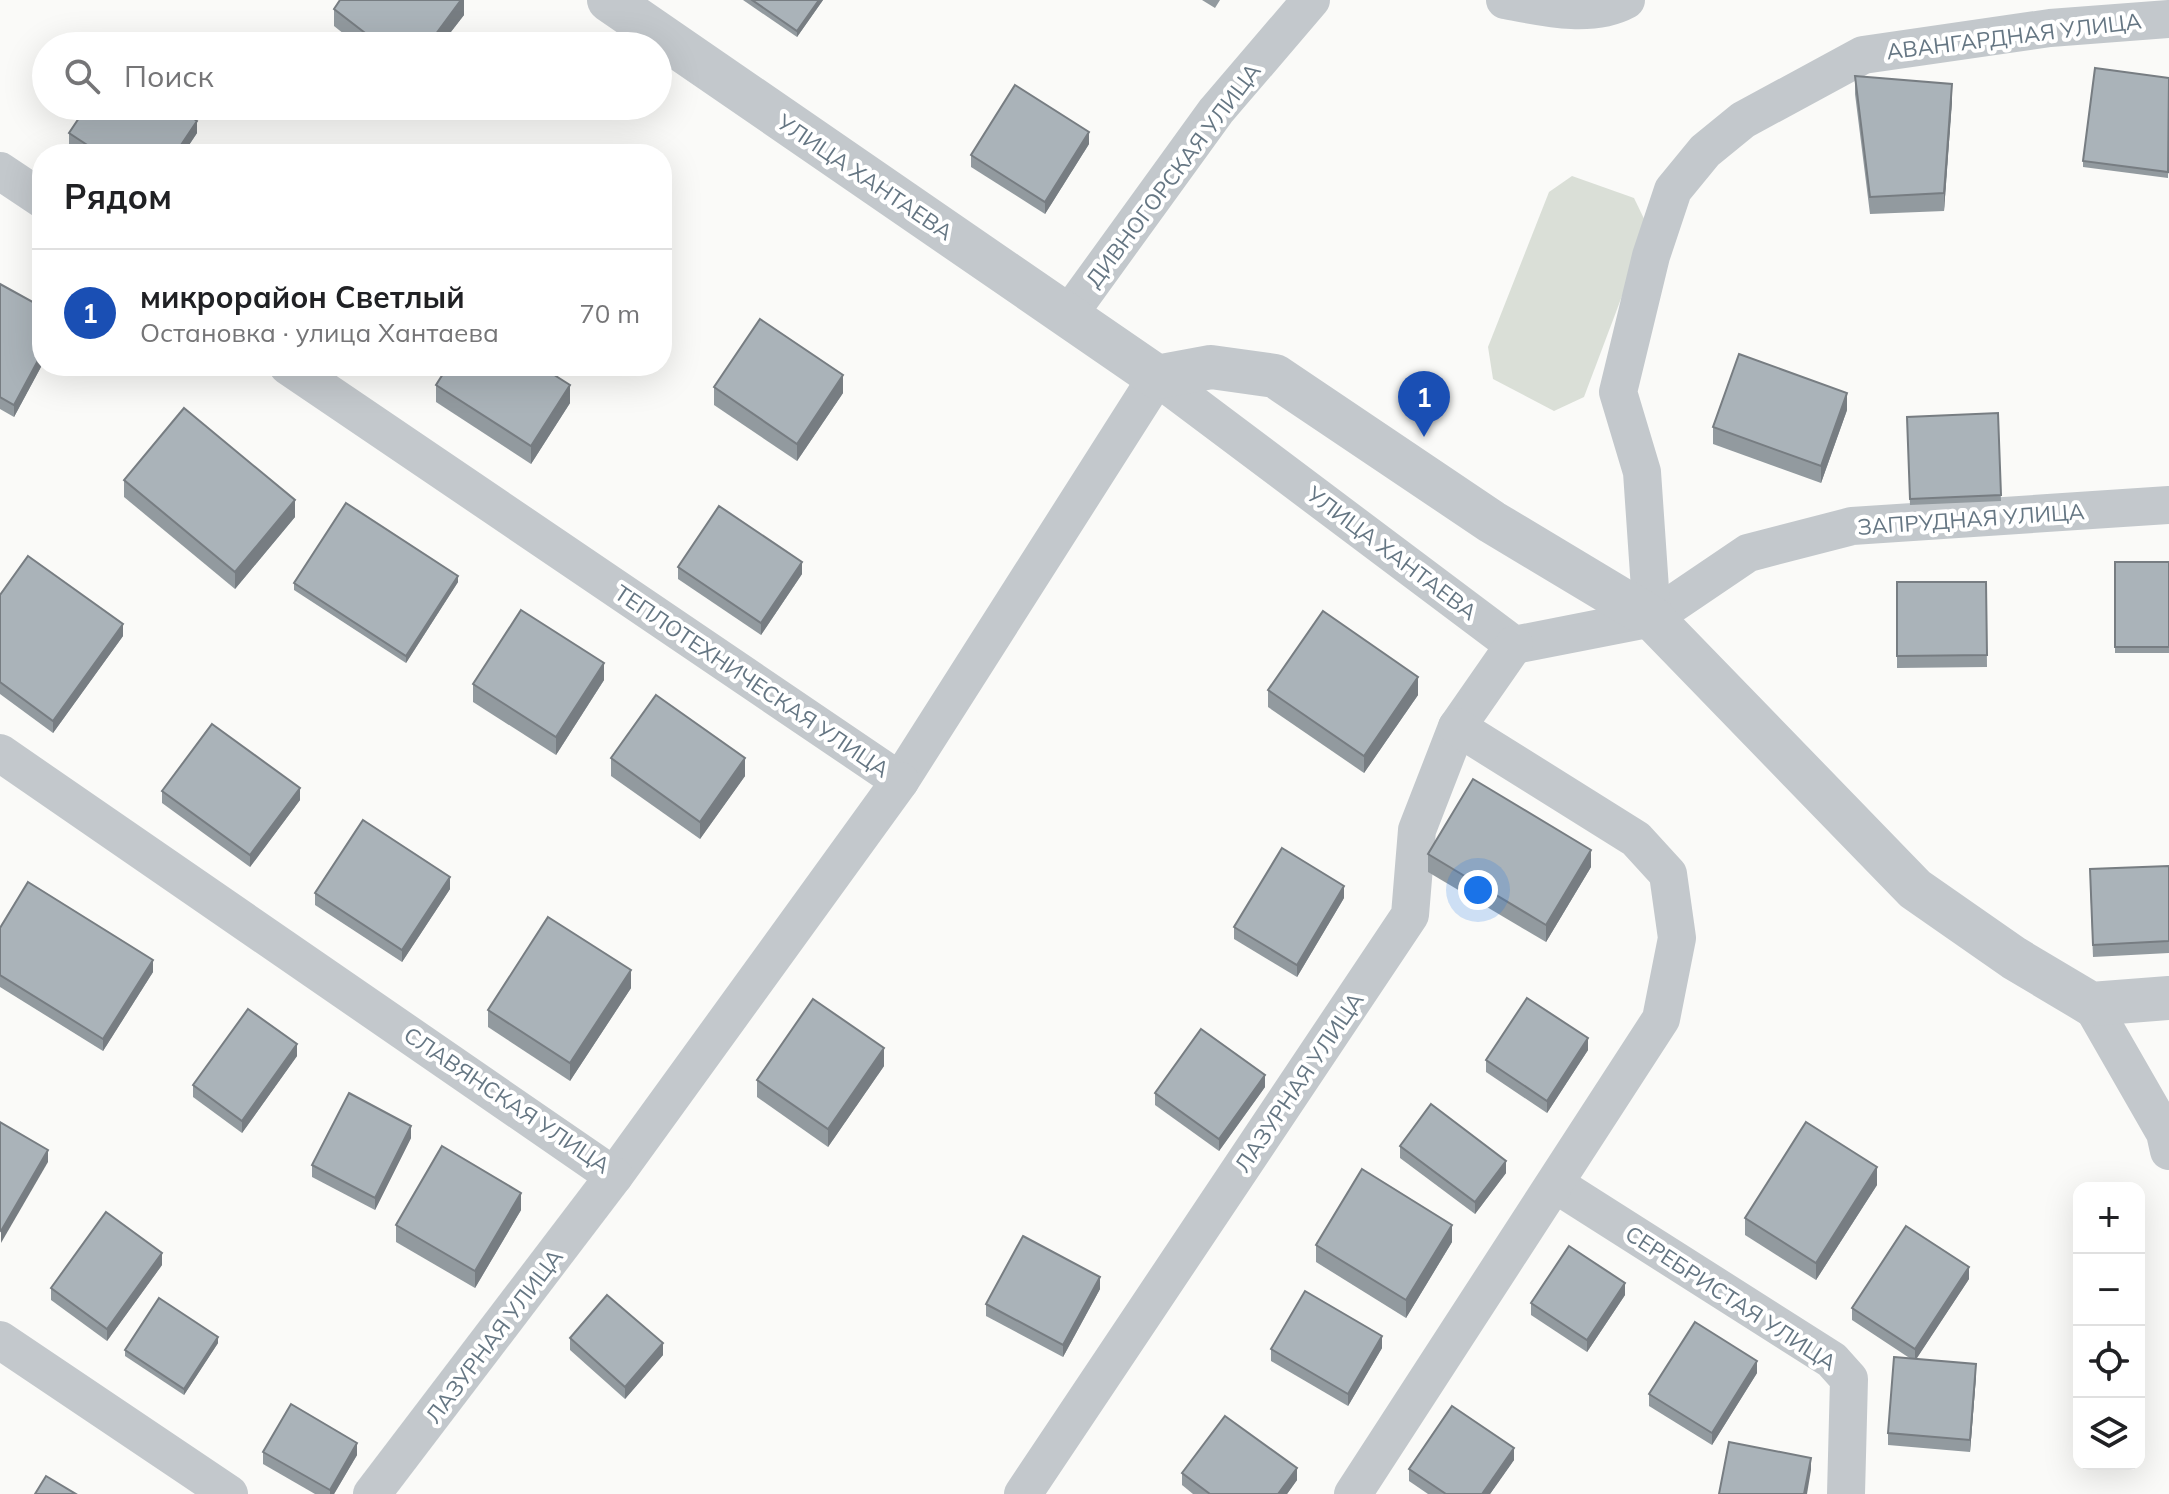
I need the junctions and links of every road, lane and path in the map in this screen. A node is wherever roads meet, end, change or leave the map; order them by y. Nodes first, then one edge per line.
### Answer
1 (609, 0) edge
2 (1311, 0) edge
3 (1505, 0) edge
4 (1626, 0) edge
5 (2169, 19) edge
6 (656, 32) edge
7 (672, 43) edge
8 (0, 171) edge
9 (32, 192) edge
10 (1069, 314) junction
11 (303, 376) edge
12 (1157, 377) junction
13 (2169, 505) edge
14 (1652, 618) junction
15 (1514, 645) junction
16 (1457, 727) junction
17 (0, 753) edge
18 (900, 781) junction
19 (2169, 998) edge
20 (2091, 1004) junction
21 (2169, 1151) edge
22 (614, 1176) junction
23 (1555, 1184) junction
24 (0, 1340) edge
25 (229, 1494) edge
26 (372, 1494) edge
27 (1023, 1494) edge
28 (1353, 1494) edge
29 (1846, 1494) edge

1 - 6 street, УЛИЦА ХАНТАЕВА
2 - 10 street, ДИВНОГОРСКАЯ УЛИЦА
3 - 4 street
5 - 14 street, АВАНГАРДНАЯ УЛИЦА
7 - 10 street, УЛИЦА ХАНТАЕВА
8 - 9 street
10 - 12 street, УЛИЦА ХАНТАЕВА
11 - 18 street, ТЕПЛОТЕХНИЧЕСКАЯ УЛИЦА
12 - 14 street
12 - 15 street, УЛИЦА ХАНТАЕВА
12 - 18 street, ТЕПЛОТЕХНИЧЕСКАЯ УЛИЦА
13 - 14 street, ЗАПРУДНАЯ УЛИЦА
14 - 15 street
14 - 20 street
15 - 16 street, ЛАЗУРНАЯ УЛИЦА
16 - 23 street
16 - 27 street, ЛАЗУРНАЯ УЛИЦА
17 - 22 street, СЛАВЯНСКАЯ УЛИЦА
18 - 22 street, СЛАВЯНСКАЯ УЛИЦА
19 - 20 street
20 - 21 street
22 - 26 street, ЛАЗУРНАЯ УЛИЦА
23 - 28 street
23 - 29 street, СЕРЕБРИСТАЯ УЛИЦА
24 - 25 street

